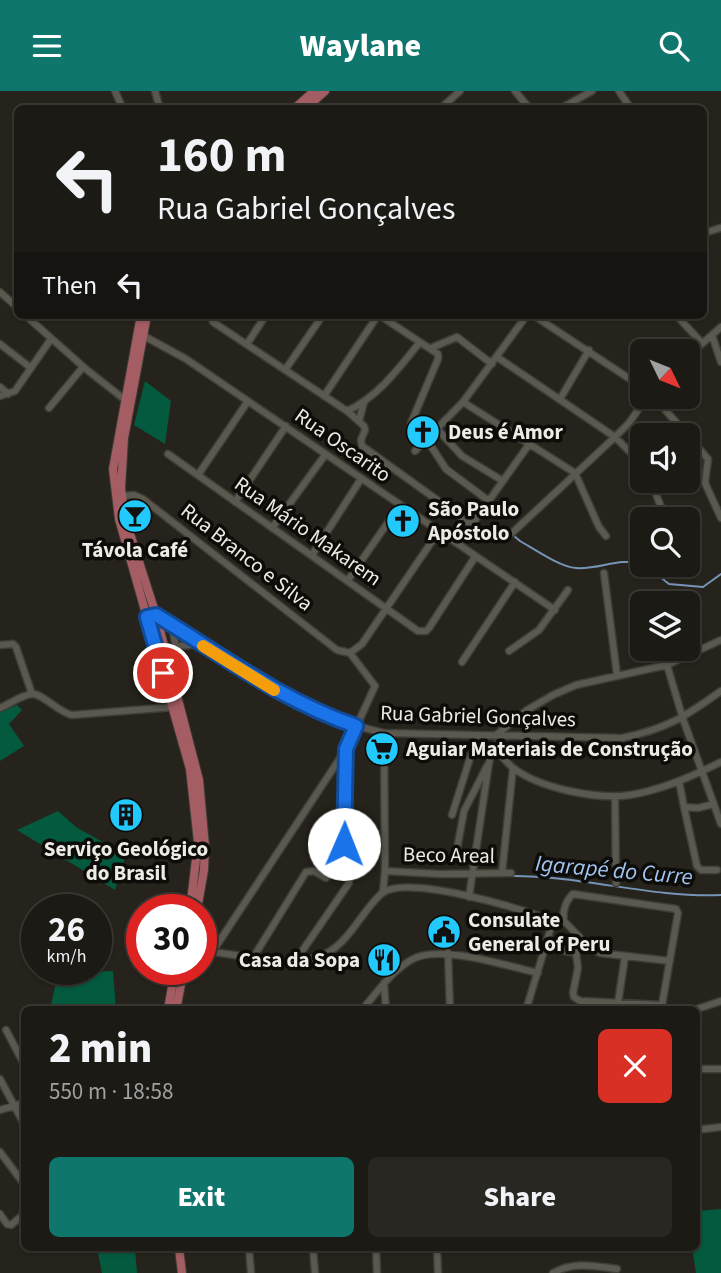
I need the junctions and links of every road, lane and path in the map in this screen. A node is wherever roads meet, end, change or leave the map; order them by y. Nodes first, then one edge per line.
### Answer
1 (314, 91) edge
2 (325, 91) edge
3 (460, 91) edge
4 (515, 91) edge
5 (587, 92) edge
6 (298, 105) edge
7 (309, 105) edge
8 (444, 105) edge
9 (527, 105) edge
10 (566, 105) edge
11 (0, 292) edge
12 (14, 304) edge
13 (29, 319) edge
14 (140, 319) edge
15 (146, 319) edge
16 (212, 319) edge
17 (263, 319) edge
18 (320, 319) edge
19 (376, 319) edge
20 (385, 319) edge
21 (524, 319) edge
22 (539, 319) edge
23 (680, 319) edge
24 (721, 327) edge
25 (712, 335) junction
26 (144, 336) junction
27 (51, 339) junction
28 (420, 342) junction
29 (702, 343) joint
30 (0, 344) edge
31 (247, 344) junction
32 (431, 348) junction
33 (589, 350) junction
34 (497, 357) junction
35 (721, 362) edge
36 (492, 364) junction
37 (83, 367) junction
38 (31, 368) junction
39 (285, 370) junction
40 (630, 379) edge
41 (0, 387) edge
42 (8, 394) junction
43 (0, 396) edge
44 (324, 396) junction
45 (124, 399) junction
46 (560, 399) junction
47 (248, 401) junction
48 (364, 402) junction
49 (463, 402) junction
50 (49, 408) dead end
51 (639, 409) edge
52 (664, 409) edge
53 (347, 411) junction
54 (361, 423) junction
55 (286, 426) junction
56 (438, 430) junction
57 (615, 437) junction
58 (427, 440) junction
59 (530, 443) junction
60 (415, 451) dead end
61 (630, 452) edge
62 (168, 454) dead end
63 (325, 454) junction
64 (575, 473) junction
65 (198, 475) junction
66 (361, 479) junction
67 (503, 481) junction
68 (122, 496) junction
69 (489, 501) junction
70 (235, 502) junction
71 (400, 506) junction
72 (721, 518) edge
73 (472, 525) junction
74 (272, 528) junction
75 (439, 531) junction
76 (512, 533) dead end
77 (606, 535) dead end
78 (458, 544) junction
79 (312, 555) junction
80 (475, 557) junction
81 (604, 573) dead end
82 (348, 580) junction
83 (515, 582) junction
84 (568, 590) dead end
85 (386, 607) junction
86 (555, 610) junction
87 (151, 616) junction
88 (172, 625) junction
89 (721, 641) edge
90 (0, 645) edge
91 (201, 645) junction
92 (176, 648) junction
93 (509, 651) dead end
94 (349, 653) junction
95 (161, 656) junction
96 (462, 663) dead end
97 (667, 665) junction
98 (617, 675) junction
99 (721, 691) edge
100 (32, 694) junction
101 (176, 707) junction
102 (0, 708) edge
103 (683, 719) junction
104 (356, 726) junction
105 (504, 732) junction
106 (384, 733) junction
107 (477, 736) junction
108 (495, 736) junction
109 (494, 747) junction
110 (346, 749) junction
111 (721, 762) edge
112 (489, 763) junction
113 (513, 768) junction
114 (703, 771) junction
115 (679, 781) junction
116 (615, 796) junction
117 (714, 804) junction
118 (684, 807) junction
119 (452, 815) dead end
120 (721, 824) edge
121 (457, 849) dead end
122 (354, 851) dead end
123 (717, 870) dead end
124 (385, 871) junction
125 (473, 873) junction
126 (502, 873) junction
127 (511, 873) dead end
128 (326, 878) dead end
129 (349, 883) dead end
130 (616, 883) dead end
131 (383, 892) junction
132 (192, 894) edge
133 (200, 894) edge
134 (469, 897) junction
135 (579, 936) junction
136 (217, 945) edge
137 (545, 947) junction
138 (217, 952) edge
139 (448, 953) junction
140 (576, 953) junction
141 (625, 956) junction
142 (253, 958) junction
143 (296, 960) junction
144 (670, 961) junction
145 (538, 973) junction
146 (384, 983) junction
147 (172, 985) edge
148 (181, 985) edge
149 (721, 1001) edge
150 (618, 1003) junction
151 (169, 1006) edge
152 (177, 1006) edge
153 (365, 1006) edge
154 (386, 1006) edge
155 (450, 1006) edge
156 (527, 1006) edge
157 (700, 1008) edge
158 (6, 1030) dead end
159 (21, 1058) edge
160 (700, 1069) edge
161 (721, 1069) edge
162 (0, 1079) edge
163 (21, 1104) edge
164 (13, 1106) junction
165 (0, 1110) edge
166 (21, 1119) edge
167 (721, 1127) edge
168 (700, 1130) edge
169 (0, 1152) edge
170 (21, 1180) edge
171 (0, 1214) edge
172 (21, 1217) edge
173 (180, 1251) edge
174 (185, 1251) edge
175 (249, 1251) edge
176 (313, 1251) edge
177 (376, 1251) edge
178 (437, 1251) edge
179 (617, 1269) dead end
180 (184, 1273) edge
181 (251, 1273) edge
182 (315, 1273) edge
183 (377, 1273) edge
184 (438, 1273) edge
185 (553, 1273) edge

1 - 6 main road
2 - 7 main road
3 - 8 street
4 - 9 street
5 - 10 street
11 - 12 street
13 - 27 street
14 - 45 main road
15 - 26 main road
16 - 31 street
17 - 31 street
18 - 39 street
19 - 44 street
20 - 28 street
21 - 34 street
22 - 33 street
23 - 29 street
24 - 25 street
25 - 29 street
25 - 35 street
26 - 47 street, Rua Oscarito
26 - 68 main road
27 - 37 street
27 - 38 street
28 - 32 street
28 - 48 street
30 - 38 street
31 - 39 street
32 - 36 street
32 - 58 street
33 - 40 street
33 - 46 street
34 - 36 street
34 - 46 street
36 - 49 street
37 - 45 street
37 - 50 street
38 - 42 street
39 - 44 street
41 - 42 street
42 - 43 street
44 - 53 street
45 - 87 main road
46 - 57 street
47 - 55 street, Rua Oscarito
47 - 65 street
48 - 53 street
48 - 54 street
49 - 56 street
49 - 59 street
51 - 57 street
52 - 72 street
53 - 54 street
54 - 73 street
55 - 63 street, Rua Oscarito
55 - 70 street
56 - 58 street
56 - 67 street
57 - 61 street
57 - 64 street
58 - 60 street
58 - 69 street
59 - 64 street
59 - 67 street
62 - 65 street, Rua Mário Makarem
63 - 66 street, Rua Oscarito
63 - 74 street
64 - 76 street
64 - 77 street
65 - 70 street, Rua Mário Makarem
66 - 71 street, Rua Oscarito
66 - 79 street
67 - 69 street
68 - 87 main road
68 - 94 street, Rua Branco e Silva
69 - 73 street
70 - 74 street, Rua Mário Makarem
71 - 75 street, Rua Oscarito
71 - 82 street
73 - 78 street
74 - 79 street, Rua Mário Makarem
75 - 78 street, Rua Oscarito
75 - 85 street
78 - 80 street, Rua Oscarito
79 - 82 street, Rua Mário Makarem
80 - 83 street, Rua Oscarito
80 - 85 street, Rua Mário Makarem
81 - 98 street
82 - 85 street, Rua Mário Makarem
83 - 86 street, Rua Oscarito
83 - 96 street
84 - 86 street
85 - 94 street
86 - 93 street
87 - 88 street, Rua Gabriel Gonçalves
87 - 95 main road
88 - 91 street, Rua Gabriel Gonçalves
88 - 92 street
89 - 97 street
90 - 100 street
91 - 92 street
91 - 104 street, Rua Gabriel Gonçalves
92 - 95 street
94 - 104 street
95 - 101 main road
97 - 98 street
97 - 103 street
98 - 105 street
99 - 103 street, Rua Gabriel Gonçalves
100 - 101 street
100 - 102 street
101 - 132 main road
101 - 133 main road
103 - 105 street, Rua Gabriel Gonçalves
103 - 114 street
104 - 106 street, Rua Gabriel Gonçalves
104 - 110 street
105 - 108 street
106 - 107 street, Rua Gabriel Gonçalves
106 - 124 street
107 - 108 street, Rua Gabriel Gonçalves
107 - 119 street
108 - 109 street
109 - 112 street
109 - 113 street
110 - 122 street
110 - 136 street
111 - 114 street
112 - 121 street
112 - 125 street
113 - 116 street
113 - 126 street
114 - 115 street
114 - 117 street
115 - 116 street
115 - 118 street
116 - 130 street
117 - 118 street
117 - 120 street
118 - 123 street
124 - 125 street, Beco Areal
124 - 131 street
125 - 126 street, Beco Areal
125 - 134 street
126 - 127 street, Beco Areal
128 - 142 street
129 - 143 street
131 - 134 street
131 - 143 street
134 - 137 street
135 - 140 street
135 - 141 street
135 - 144 street
137 - 140 street
137 - 145 street
138 - 142 street
139 - 145 street
139 - 146 street
139 - 155 street
140 - 150 street
141 - 144 street
141 - 150 street
142 - 143 street
144 - 150 street
145 - 156 street
146 - 153 street
146 - 154 street
147 - 151 main road
148 - 152 main road
149 - 157 street
158 - 159 street
160 - 161 street
162 - 164 street
163 - 164 street
164 - 165 street
164 - 166 street
167 - 168 street
169 - 170 street
171 - 172 street
173 - 180 main road
174 - 180 main road
175 - 181 street
176 - 182 street
177 - 183 street
178 - 184 street
179 - 185 street

